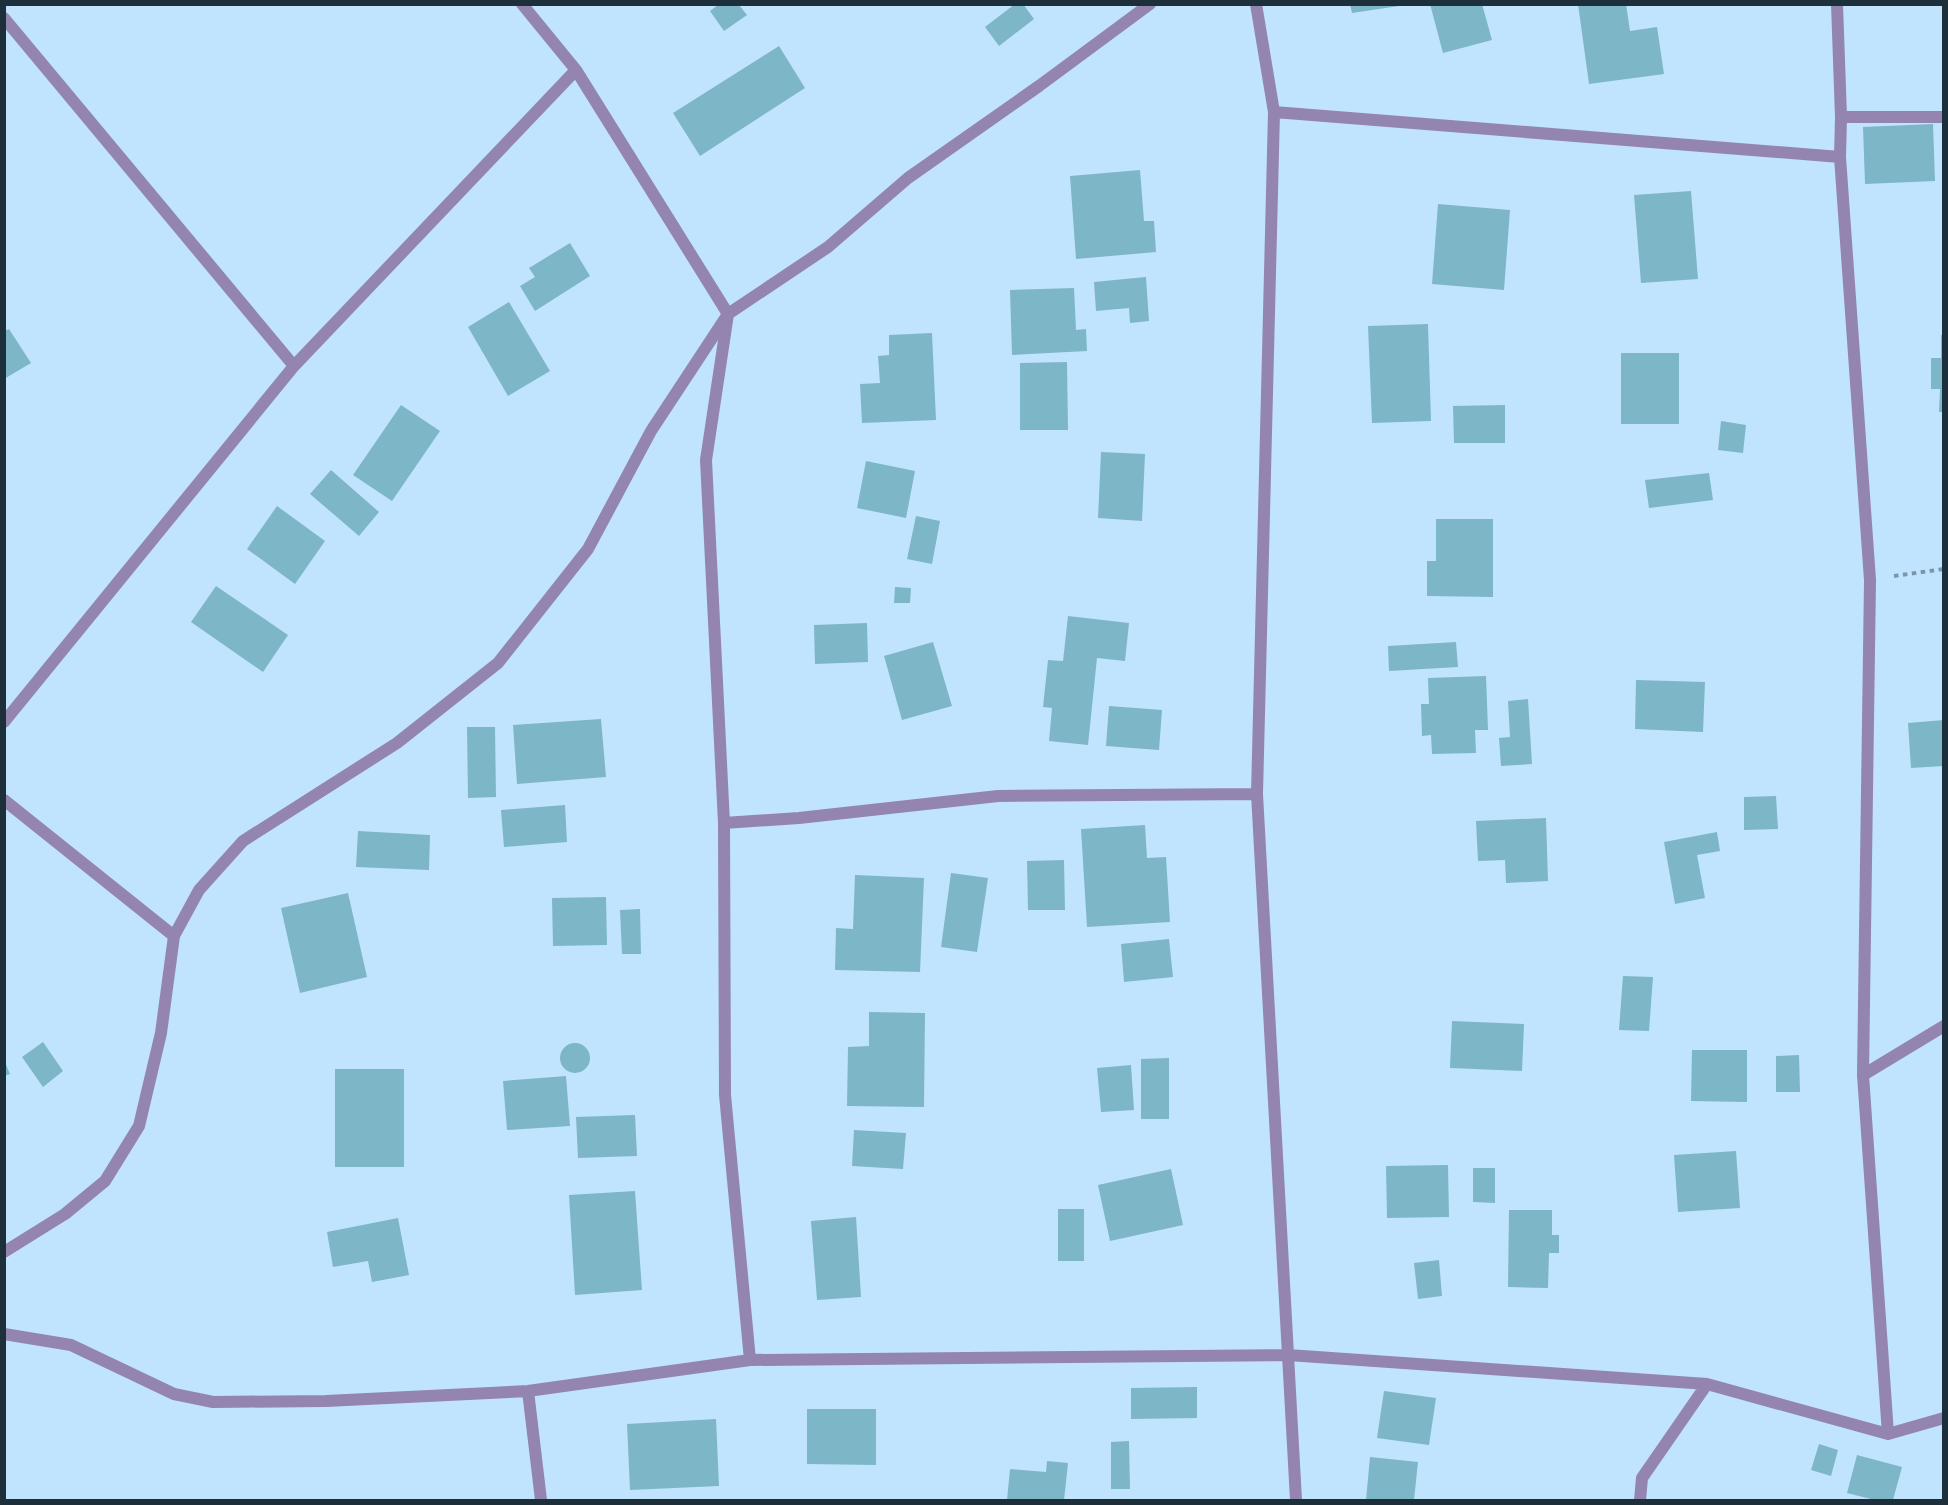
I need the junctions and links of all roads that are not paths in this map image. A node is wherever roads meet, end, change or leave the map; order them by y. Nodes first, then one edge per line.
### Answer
1 (522, 4) edge
2 (1150, 4) edge
3 (1256, 4) edge
4 (1837, 4) edge
5 (4, 18) edge
6 (576, 70) junction
7 (1274, 112) junction
8 (1841, 117) junction
9 (1944, 117) edge
10 (1840, 157) junction
11 (728, 314) junction
12 (294, 366) junction
13 (4, 722) edge
14 (1257, 794) junction
15 (4, 800) edge
16 (724, 823) junction
17 (174, 936) junction
18 (1944, 1026) edge
19 (1863, 1075) junction
20 (4, 1252) edge
21 (4, 1334) edge
22 (1288, 1354) junction
23 (750, 1360) junction
24 (1707, 1384) junction
25 (528, 1391) junction
26 (1944, 1418) edge
27 (1888, 1434) junction
28 (541, 1500) edge
29 (1296, 1500) edge
30 (1640, 1500) edge

1 - 6 street
2 - 11 street
3 - 7 street
4 - 8 street
5 - 12 street
6 - 11 street
6 - 12 street
7 - 10 street
7 - 14 street
8 - 9 street
8 - 10 street
10 - 19 street
11 - 16 street
11 - 17 street
12 - 13 street
14 - 16 street
14 - 22 street
15 - 17 street
16 - 23 street
17 - 20 street
18 - 19 street
19 - 27 street
21 - 25 street
22 - 23 street
22 - 24 street
22 - 29 street
23 - 25 street
24 - 27 street
24 - 30 street
25 - 28 street
26 - 27 street

